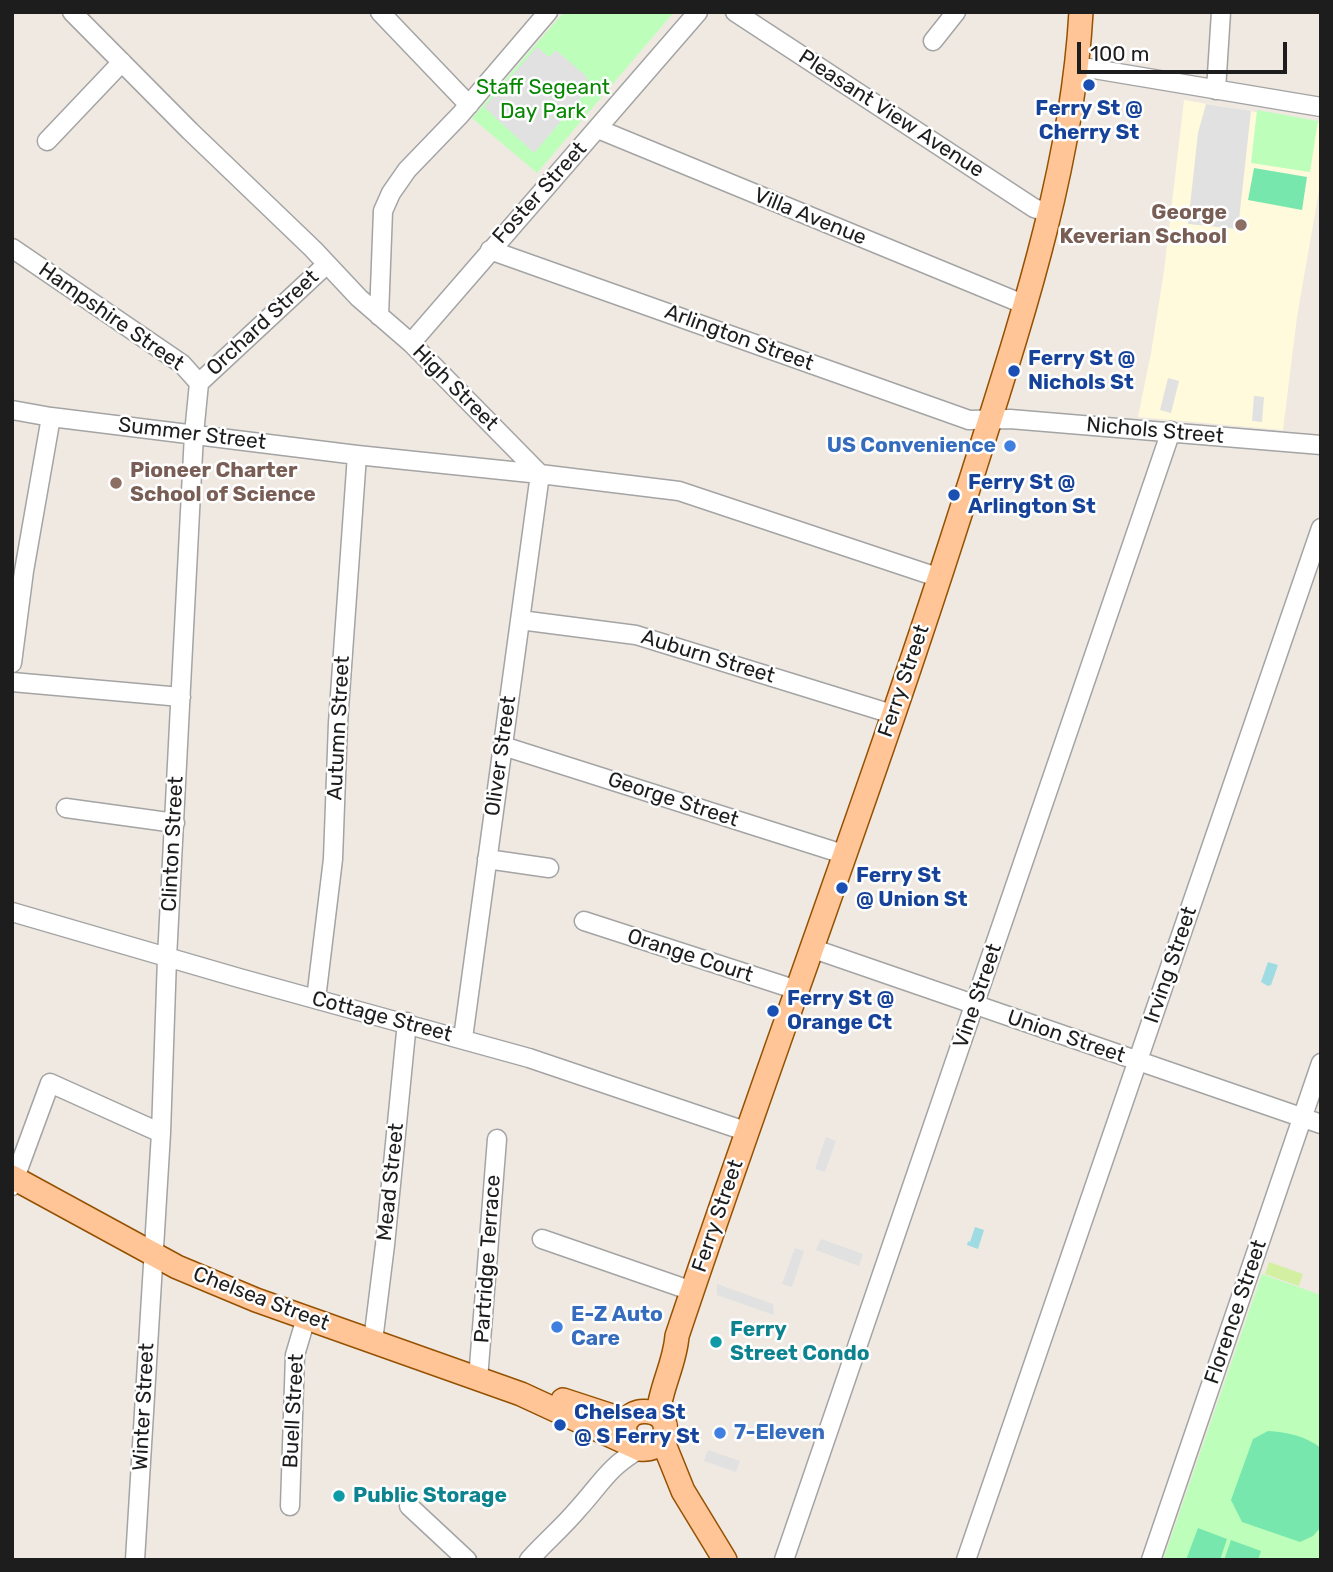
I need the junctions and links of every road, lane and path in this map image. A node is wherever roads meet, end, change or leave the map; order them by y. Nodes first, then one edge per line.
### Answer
1 (72, 12) edge
2 (380, 12) edge
3 (548, 12) edge
4 (698, 12) edge
5 (735, 12) edge
6 (956, 12) edge
7 (1221, 12) edge
8 (1075, 14) edge
9 (933, 41) dead end
10 (122, 62) junction
11 (1076, 66) junction
12 (1216, 90) junction
13 (469, 105) junction
14 (1321, 107) edge
15 (597, 129) junction
16 (47, 141) dead end
17 (1049, 213) junction
18 (12, 248) edge
19 (490, 250) junction
20 (327, 264) junction
21 (1023, 304) junction
22 (379, 316) junction
23 (411, 343) junction
24 (199, 383) junction
25 (12, 410) edge
26 (51, 417) junction
27 (989, 419) junction
28 (1171, 431) junction
29 (194, 434) junction
30 (1321, 445) edge
31 (357, 455) junction
32 (540, 474) junction
33 (1321, 528) edge
34 (18, 571) edge
35 (940, 578) junction
36 (520, 620) junction
37 (12, 663) edge
38 (12, 682) edge
39 (181, 697) junction
40 (892, 714) junction
41 (503, 746) junction
42 (66, 808) dead end
43 (175, 823) junction
44 (843, 854) junction
45 (487, 859) junction
46 (549, 868) dead end
47 (12, 912) edge
48 (584, 921) dead end
49 (811, 948) junction
50 (167, 958) junction
51 (797, 990) junction
52 (316, 999) junction
53 (974, 1005) junction
54 (407, 1022) junction
55 (463, 1038) junction
56 (1138, 1061) junction
57 (1321, 1063) edge
58 (1302, 1118) junction
59 (1321, 1124) edge
60 (748, 1132) junction
61 (161, 1133) junction
62 (497, 1139) dead end
63 (13, 1180) edge
64 (542, 1239) dead end
65 (153, 1254) junction
66 (692, 1291) junction
67 (306, 1318) junction
68 (373, 1341) junction
69 (478, 1379) junction
70 (522, 1394) junction
71 (643, 1415) junction
72 (646, 1445) junction
73 (290, 1506) dead end
74 (409, 1506) dead end
75 (135, 1560) edge
76 (467, 1560) edge
77 (529, 1560) edge
78 (725, 1560) edge
79 (784, 1560) edge
80 (966, 1560) edge
81 (1151, 1560) edge

1 - 10 street, High Street
2 - 13 street
3 - 13 street
4 - 15 street, Foster Street
5 - 17 street, Pleasant View Avenue
6 - 9 street
7 - 12 street
8 - 11 main road, Ferry Street
10 - 16 street
10 - 20 street, High Street
11 - 12 street
11 - 17 main road, Ferry Street
12 - 14 street
13 - 22 street
15 - 19 street, Foster Street
15 - 21 street, Villa Avenue
17 - 21 main road, Ferry Street
18 - 24 street, Hampshire Street
19 - 23 street, Foster Street
19 - 27 street, Arlington Street
20 - 22 street, High Street
20 - 24 street, Orchard Street
21 - 27 main road, Ferry Street
22 - 23 street, High Street
23 - 32 street, High Street
24 - 29 street, Hampshire Street
25 - 26 street, Summer Street
26 - 29 street, Summer Street
26 - 34 street
27 - 28 street, Nichols Street
27 - 35 main road, Ferry Street
28 - 30 street, Nichols Street
28 - 53 street, Vine Street
29 - 31 street, Summer Street
29 - 39 street, Clinton Street
31 - 32 street, Summer Street
31 - 52 street, Autumn Street
32 - 35 street
32 - 36 street, Oliver Street
33 - 56 street, Irving Street
34 - 37 street
35 - 40 main road, Ferry Street
36 - 40 street, Auburn Street
36 - 41 street, Oliver Street
38 - 39 street
39 - 43 street, Clinton Street
40 - 44 main road, Ferry Street
41 - 44 street, George Street
41 - 45 street, Oliver Street
42 - 43 street
43 - 50 street, Clinton Street
44 - 49 main road, Ferry Street
45 - 46 street
45 - 55 street, Oliver Street
47 - 50 street, Cottage Street
48 - 51 street, Orange Court
49 - 51 main road, Ferry Street
49 - 53 street, Union Street
50 - 52 street, Cottage Street
50 - 61 street, Clinton Street
51 - 60 main road, Ferry Street
52 - 54 street, Cottage Street
53 - 56 street, Union Street
53 - 79 street, Vine Street
54 - 55 street, Cottage Street
54 - 68 street, Mead Street
55 - 60 street, Cottage Street
56 - 58 street, Union Street
56 - 80 street, Irving Street
57 - 58 street, Florence Street
58 - 59 street, Union Street
58 - 81 street, Florence Street
60 - 66 main road, Ferry Street
61 - 63 street
61 - 65 street, Clinton Street
62 - 69 street, Partridge Terrace
63 - 65 main road, Chelsea Street
64 - 66 street
65 - 67 main road, Chelsea Street
65 - 75 street, Winter Street
66 - 71 main road, Ferry Street
67 - 68 main road, Chelsea Street
67 - 73 street, Buell Street
68 - 69 main road, Chelsea Street
69 - 70 main road, Chelsea Street
70 - 71 main road, Chelsea Street
70 - 72 main road, Chelsea Street
71 - 72 main road
71 - 72 main road
72 - 77 street
72 - 78 main road
74 - 76 street

